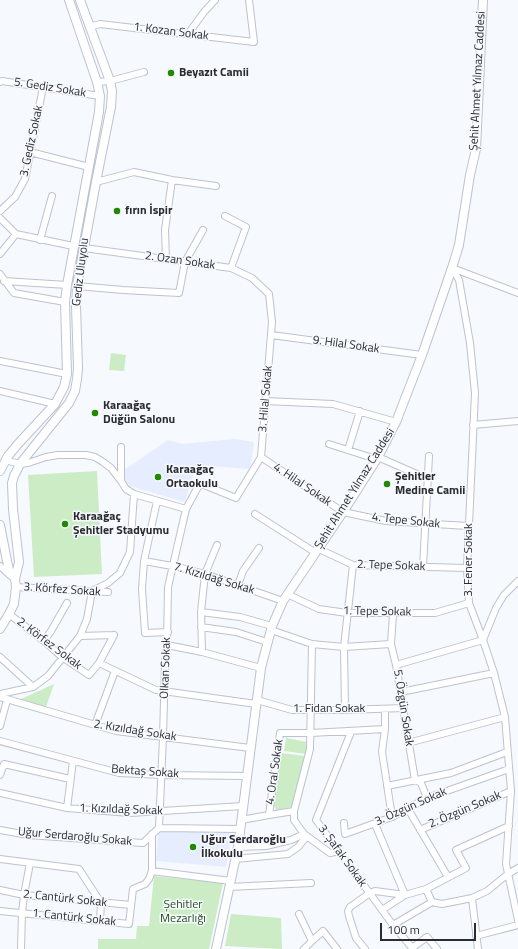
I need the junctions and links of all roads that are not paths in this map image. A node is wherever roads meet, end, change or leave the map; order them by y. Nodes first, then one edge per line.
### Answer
1 (69, 0) edge
2 (80, 0) edge
3 (215, 0) edge
4 (256, 0) edge
5 (483, 0) edge
6 (249, 1) edge
7 (89, 27) junction
8 (188, 34) junction
9 (144, 72) dead end
10 (110, 81) junction
11 (0, 82) edge
12 (98, 82) junction
13 (44, 87) junction
14 (100, 96) junction
15 (30, 152) junction
16 (89, 167) junction
17 (172, 180) junction
18 (96, 182) junction
19 (216, 186) dead end
20 (52, 196) dead end
21 (0, 211) edge
22 (225, 216) dead end
23 (0, 218) edge
24 (202, 230) dead end
25 (16, 234) junction
26 (40, 240) junction
27 (73, 246) junction
28 (84, 248) junction
29 (0, 254) edge
30 (166, 259) junction
31 (185, 262) junction
32 (231, 268) junction
33 (452, 268) junction
34 (0, 274) edge
35 (4, 281) junction
36 (67, 285) junction
37 (77, 286) junction
38 (518, 293) edge
39 (269, 294) joint
40 (65, 302) junction
41 (271, 335) junction
42 (422, 355) junction
43 (0, 361) edge
44 (67, 374) junction
45 (0, 391) edge
46 (266, 401) junction
47 (55, 404) junction
48 (360, 412) junction
49 (518, 421) edge
50 (396, 422) junction
51 (473, 425) junction
52 (329, 444) dead end
53 (121, 447) dead end
54 (348, 450) junction
55 (429, 456) dead end
56 (261, 458) junction
57 (377, 458) junction
58 (5, 460) junction
59 (20, 464) junction
60 (0, 471) edge
61 (428, 479) junction
62 (120, 481) junction
63 (134, 494) junction
64 (236, 498) joint
65 (157, 501) junction
66 (186, 509) junction
67 (343, 512) junction
68 (255, 514) dead end
69 (425, 524) junction
70 (0, 525) edge
71 (468, 526) junction
72 (217, 545) dead end
73 (259, 548) dead end
74 (317, 551) junction
75 (144, 561) junction
76 (353, 565) junction
77 (0, 566) edge
78 (173, 566) junction
79 (423, 567) junction
80 (467, 568) junction
81 (205, 574) junction
82 (518, 581) edge
83 (15, 583) junction
84 (238, 585) junction
85 (92, 591) junction
86 (108, 592) dead end
87 (285, 597) junction
88 (67, 602) dead end
89 (469, 603) junction
90 (201, 612) junction
91 (347, 613) junction
92 (10, 614) junction
93 (393, 614) junction
94 (201, 628) junction
95 (271, 628) junction
96 (0, 629) edge
97 (168, 632) junction
98 (80, 636) junction
99 (483, 640) junction
100 (44, 641) junction
101 (267, 642) junction
102 (312, 644) junction
103 (391, 644) junction
104 (167, 645) junction
105 (344, 647) junction
106 (202, 652) junction
107 (0, 657) edge
108 (62, 657) junction
109 (98, 663) junction
110 (396, 665) junction
111 (261, 668) junction
112 (114, 671) junction
113 (494, 673) junction
114 (32, 687) junction
115 (165, 692) junction
116 (401, 692) junction
117 (2, 699) edge
118 (256, 702) junction
119 (404, 708) junction
120 (385, 709) junction
121 (345, 710) junction
122 (311, 711) junction
123 (505, 717) junction
124 (0, 726) edge
125 (95, 726) junction
126 (385, 730) junction
127 (351, 732) junction
128 (311, 733) junction
129 (164, 737) junction
130 (0, 741) edge
131 (408, 743) junction
132 (250, 748) junction
133 (507, 752) junction
134 (72, 761) junction
135 (509, 769) junction
136 (0, 774) edge
137 (161, 775) junction
138 (246, 776) junction
139 (70, 778) junction
140 (415, 780) junction
141 (387, 786) junction
142 (510, 791) junction
143 (0, 794) edge
144 (427, 798) junction
145 (243, 806) junction
146 (67, 808) junction
147 (408, 809) junction
148 (294, 811) junction
149 (160, 812) junction
150 (269, 815) junction
151 (392, 816) junction
152 (241, 820) junction
153 (344, 823) dead end
154 (375, 824) junction
155 (509, 826) junction
156 (159, 828) junction
157 (240, 829) junction
158 (0, 830) edge
159 (420, 830) junction
160 (152, 834) junction
161 (306, 835) junction
162 (238, 847) junction
163 (338, 851) junction
164 (0, 859) edge
165 (235, 859) junction
166 (30, 863) junction
167 (518, 868) edge
168 (152, 871) junction
169 (508, 874) junction
170 (448, 877) junction
171 (311, 883) dead end
172 (230, 884) junction
173 (426, 889) junction
174 (0, 890) edge
175 (370, 893) junction
176 (24, 895) junction
177 (405, 895) junction
178 (472, 898) junction
179 (101, 902) junction
180 (432, 902) junction
181 (131, 905) junction
182 (382, 910) junction
183 (0, 911) edge
184 (22, 913) junction
185 (299, 914) dead end
186 (518, 920) edge
187 (100, 921) junction
188 (393, 924) junction
189 (518, 925) edge
190 (476, 936) junction
191 (312, 941) junction
192 (21, 949) edge
193 (217, 949) edge
194 (304, 949) edge
195 (337, 949) edge
196 (364, 949) edge
197 (412, 949) edge
198 (437, 949) edge
199 (478, 949) edge

1 - 12 street, Gediz Uluyolu
2 - 7 street, Gediz Uluyolu
3 - 8 street
4 - 6 street
5 - 33 street, Şehit Ahmet Yılmaz Caddesi
6 - 8 street, 1. Kozan Sokak
7 - 8 street, 1. Kozan Sokak
7 - 10 street, Gediz Uluyolu
9 - 10 street
10 - 12 street
10 - 18 street, Gediz Uluyolu
11 - 13 street, 5. Gediz Sokak
12 - 14 street, Gediz Uluyolu
13 - 14 street, 5. Gediz Sokak
13 - 15 street, 3. Gediz Sokak
14 - 16 street, Gediz Uluyolu
15 - 16 street
15 - 21 street, 3. Gediz Sokak
16 - 27 street, Gediz Uluyolu
17 - 18 street
17 - 19 street
17 - 30 street
18 - 28 street, Gediz Uluyolu
20 - 26 street
22 - 32 street
23 - 25 street
24 - 31 street
25 - 26 street
25 - 29 street
26 - 27 street
27 - 28 street
27 - 36 street, Gediz Uluyolu
28 - 30 street, 2. Ozan Sokak
28 - 37 street, Gediz Uluyolu
30 - 31 street, 2. Ozan Sokak
31 - 32 street, 2. Ozan Sokak
31 - 37 street
32 - 39 street, 2. Ozan Sokak
33 - 38 street
33 - 42 street, Şehit Ahmet Yılmaz Caddesi
33 - 51 street, 3. Fener Sokak
34 - 35 street
35 - 36 street
35 - 40 street
36 - 40 street, Gediz Uluyolu
37 - 59 street, Gediz Uluyolu
39 - 41 street, 3. Hilal Sokak
40 - 44 street, Gediz Uluyolu
41 - 42 street, 9. Hilal Sokak
41 - 46 street, 3. Hilal Sokak
42 - 50 street, Şehit Ahmet Yılmaz Caddesi
43 - 44 street
44 - 47 street, Gediz Uluyolu
45 - 47 street
46 - 48 street
46 - 56 street, 3. Hilal Sokak
47 - 58 street, Gediz Uluyolu
48 - 50 street
48 - 54 street
49 - 51 street
50 - 57 street, Şehit Ahmet Yılmaz Caddesi
51 - 71 street, 3. Fener Sokak
52 - 54 street
53 - 62 street
54 - 57 street
55 - 61 street
56 - 64 street, 3. Hilal Sokak
56 - 67 street, 4. Hilal Sokak
57 - 61 street
57 - 67 street, Şehit Ahmet Yılmaz Caddesi
58 - 59 street
58 - 60 street, Gediz Uluyolu
59 - 62 street
59 - 83 street, Gediz Uluyolu
61 - 69 street
62 - 63 street
63 - 65 street
63 - 85 street
64 - 66 street, Olkan Sokak
65 - 66 street
65 - 75 street
66 - 78 street, Olkan Sokak
67 - 69 street, 4. Tepe Sokak
67 - 74 street, Şehit Ahmet Yılmaz Caddesi
68 - 74 street, 2. Tepe Sokak
69 - 71 street, 4. Tepe Sokak
69 - 79 street
70 - 83 street
71 - 80 street, 3. Fener Sokak
72 - 81 street
73 - 84 street
74 - 76 street, 2. Tepe Sokak
74 - 87 street, Şehit Ahmet Yılmaz Caddesi
75 - 78 street, 7. Kızıldağ Sokak
75 - 97 street
76 - 79 street, 2. Tepe Sokak
76 - 91 street
77 - 83 street
78 - 81 street, 7. Kızıldağ Sokak
78 - 97 street, Olkan Sokak
79 - 80 street, 2. Tepe Sokak
80 - 89 street, 3. Fener Sokak
81 - 84 street, 7. Kızıldağ Sokak
81 - 90 street
82 - 99 street
83 - 85 street, 3. Körfez Sokak
83 - 92 street, Gediz Uluyolu
84 - 87 street, 7. Kızıldağ Sokak
85 - 86 street, 3. Körfez Sokak
85 - 98 street
87 - 91 street, 1. Tepe Sokak
87 - 95 street, Şehit Ahmet Yılmaz Caddesi
88 - 100 street
89 - 93 street, 1. Tepe Sokak
89 - 99 street, 3. Fener Sokak
90 - 94 street
90 - 95 street
91 - 93 street, 1. Tepe Sokak
91 - 105 street
92 - 96 street, Gediz Uluyolu
92 - 100 street, 2. Körfez Sokak
93 - 103 street, 5. Özgün Sokak
94 - 101 street
94 - 106 street
95 - 101 street, Şehit Ahmet Yılmaz Caddesi
95 - 102 street
97 - 104 street, Olkan Sokak
98 - 108 street
98 - 109 street, 2. Körfez Sokak
99 - 110 street
99 - 113 street, 3. Fener Sokak
100 - 108 street, 2. Körfez Sokak
101 - 111 street, Şehit Ahmet Yılmaz Caddesi
102 - 105 street
102 - 122 street
103 - 105 street
103 - 110 street, 5. Özgün Sokak
104 - 106 street
104 - 115 street, Olkan Sokak
105 - 121 street
106 - 111 street
107 - 114 street
108 - 109 street, 2. Körfez Sokak
108 - 114 street
109 - 112 street, 1. Fidan Sokak
110 - 116 street, 5. Özgün Sokak
111 - 118 street, Şehit Ahmet Yılmaz Caddesi
112 - 115 street, 1. Fidan Sokak
112 - 125 street
113 - 116 street
113 - 123 street, 3. Fener Sokak
114 - 117 street
115 - 118 street, 1. Fidan Sokak
115 - 129 street, Olkan Sokak
116 - 119 street, 5. Özgün Sokak
117 - 124 street
117 - 125 street, 2. Kızıldağ Sokak
118 - 122 street, 1. Fidan Sokak
118 - 132 street, Şehit Ahmet Yılmaz Caddesi
119 - 120 street, 1. Fidan Sokak
119 - 131 street, 5. Özgün Sokak
120 - 121 street, 1. Fidan Sokak
120 - 126 street
121 - 122 street, 1. Fidan Sokak
122 - 128 street
123 - 131 street
123 - 133 street, 3. Fener Sokak
125 - 129 street, 2. Kızıldağ Sokak
126 - 127 street, 4. Oral Sokak
126 - 141 street
127 - 128 street, 4. Oral Sokak
127 - 163 street, 3. Şafak Sokak
128 - 148 street
128 - 150 street, 4. Oral Sokak
129 - 132 street, 2. Kızıldağ Sokak
129 - 137 street, Olkan Sokak
130 - 134 street, Bektaş Sokak
131 - 140 street, 5. Özgün Sokak
132 - 138 street, Şehit Ahmet Yılmaz Caddesi
133 - 135 street, 3. Fener Sokak
133 - 140 street
134 - 137 street, Bektaş Sokak
134 - 139 street
135 - 142 street, 3. Fener Sokak
135 - 144 street, 3. Özgün Sokak
136 - 139 street
137 - 138 street, Bektaş Sokak
137 - 149 street, Olkan Sokak
138 - 145 street, Şehit Ahmet Yılmaz Caddesi
139 - 146 street
140 - 141 street
140 - 144 street, 5. Özgün Sokak
141 - 151 street
142 - 155 street, 3. Fener Sokak
142 - 159 street, 2. Özgün Sokak
143 - 146 street, 1. Kızıldağ Sokak
144 - 147 street, 3. Özgün Sokak
145 - 149 street, 1. Kızıldağ Sokak
145 - 152 street, Şehit Ahmet Yılmaz Caddesi
146 - 149 street, 1. Kızıldağ Sokak
147 - 151 street, 3. Özgün Sokak
147 - 159 street
148 - 150 street
148 - 161 street
149 - 156 street, Olkan Sokak
150 - 152 street, 4. Oral Sokak
151 - 154 street, 3. Özgün Sokak
152 - 157 street, Şehit Ahmet Yılmaz Caddesi
153 - 154 street, 3. Özgün Sokak
154 - 177 street
155 - 169 street, 3. Fener Sokak
155 - 170 street
156 - 157 street
156 - 160 street, Uğur Serdaroğlu Sokak
157 - 162 street, Şehit Ahmet Yılmaz Caddesi
158 - 160 street, Uğur Serdaroğlu Sokak
159 - 170 street
160 - 168 street
161 - 162 street
161 - 163 street
161 - 165 street
162 - 165 street, Şehit Ahmet Yılmaz Caddesi
163 - 175 street, 3. Şafak Sokak
164 - 166 street
165 - 172 street, Şehit Ahmet Yılmaz Caddesi
166 - 176 street
166 - 179 street
167 - 169 street
168 - 172 street
168 - 181 street
169 - 178 street
169 - 186 street, 3. Fener Sokak
170 - 173 street
171 - 172 street
172 - 193 street, Şehit Ahmet Yılmaz Caddesi
173 - 177 street
173 - 180 street
174 - 176 street, 2. Cantürk Sokak
175 - 177 street
175 - 182 street, 3. Şafak Sokak
175 - 196 street
176 - 179 street, 2. Cantürk Sokak
176 - 184 street
177 - 182 street
178 - 180 street
178 - 190 street
179 - 181 street, 2. Cantürk Sokak
179 - 187 street
180 - 188 street
181 - 187 street, 1. Cantürk Sokak
182 - 188 street, 3. Şafak Sokak
183 - 184 street, 1. Cantürk Sokak
184 - 187 street, 1. Cantürk Sokak
184 - 192 street
185 - 191 street
188 - 197 street, 3. Şafak Sokak
189 - 190 street
190 - 199 street
191 - 194 street
191 - 195 street
197 - 198 street

